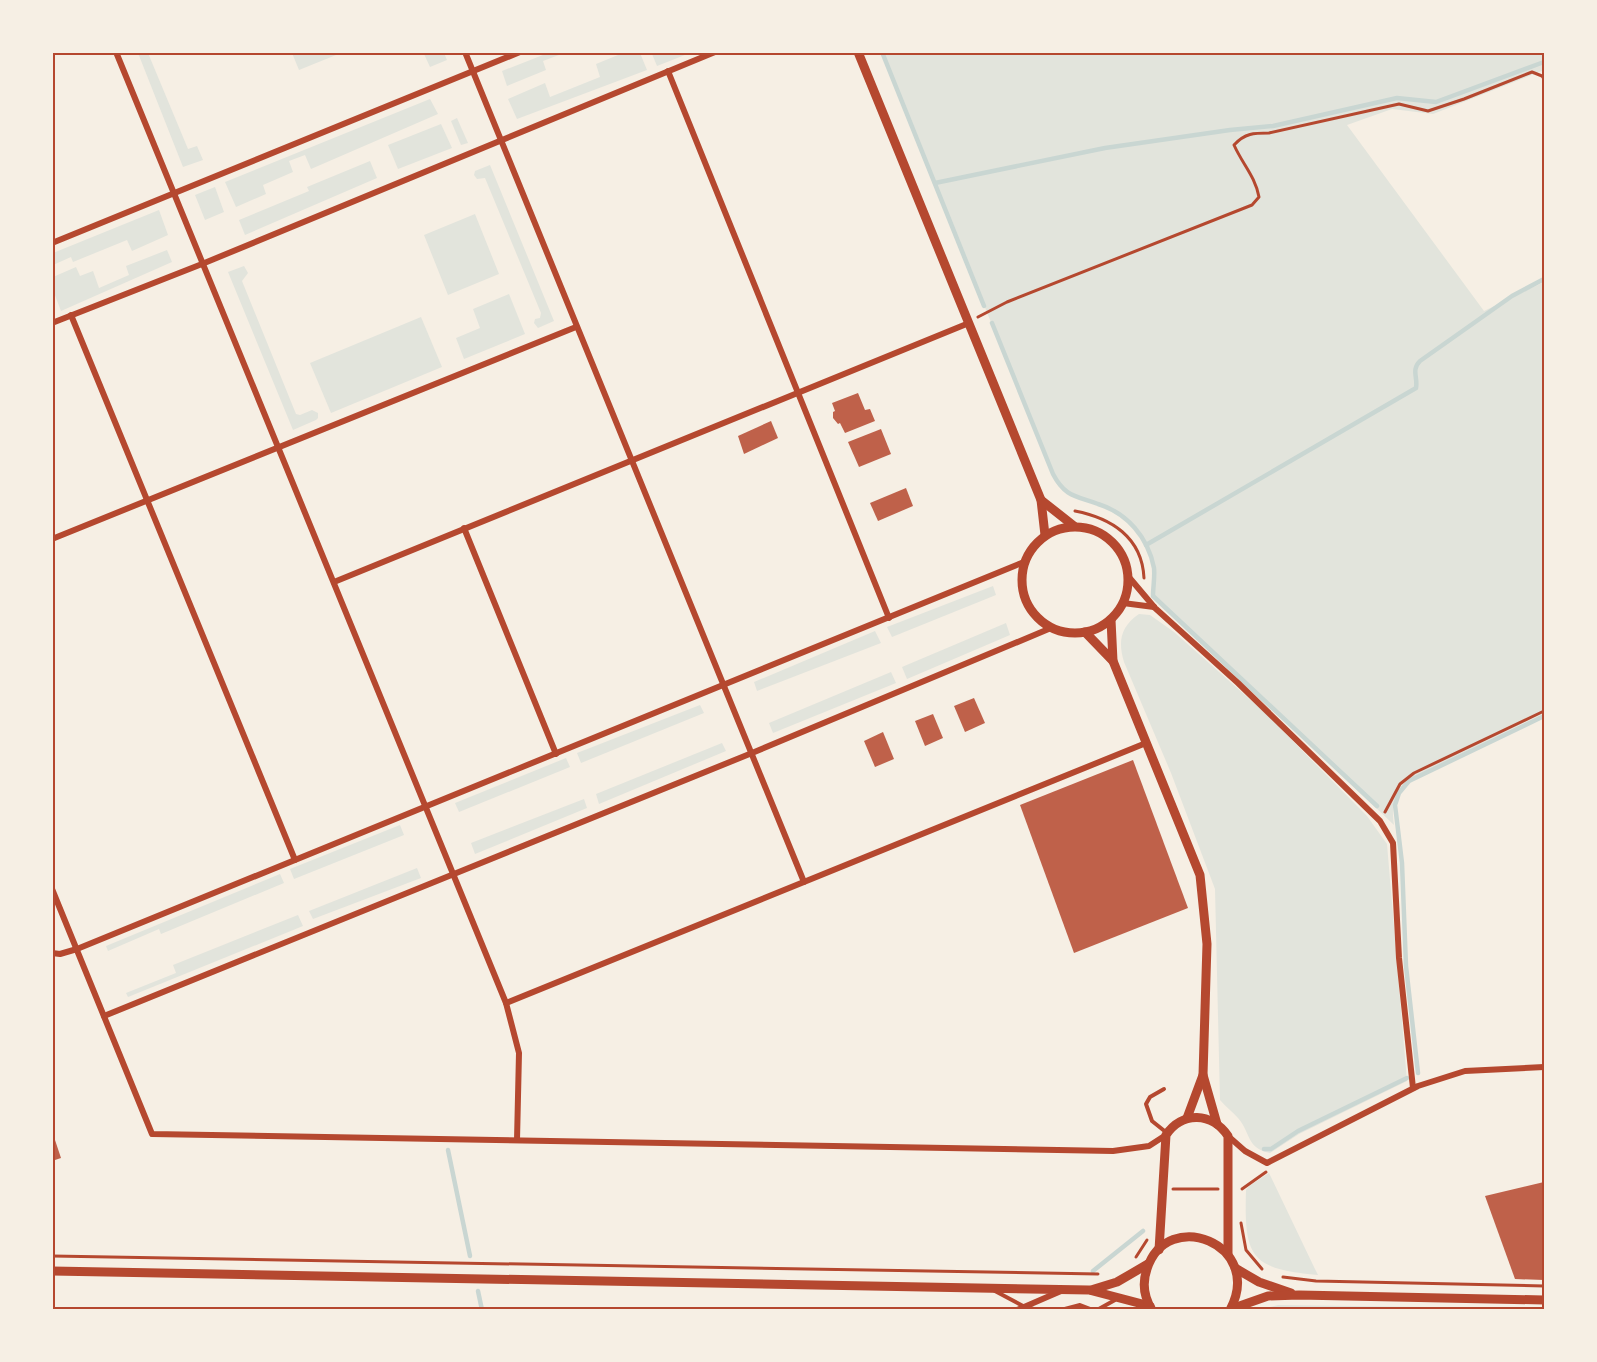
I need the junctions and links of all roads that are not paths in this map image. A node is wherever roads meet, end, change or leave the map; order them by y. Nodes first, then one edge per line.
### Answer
1 (116, 52) edge
2 (465, 52) edge
3 (520, 52) edge
4 (715, 52) edge
5 (858, 52) edge
6 (473, 71) junction
7 (668, 71) junction
8 (500, 140) junction
9 (173, 194) junction
10 (52, 243) edge
11 (202, 264) junction
12 (71, 315) junction
13 (52, 323) edge
14 (969, 323) junction
15 (576, 327) junction
16 (798, 392) junction
17 (278, 446) junction
18 (632, 460) junction
19 (147, 500) junction
20 (1041, 500) junction
21 (1074, 526) junction
22 (464, 528) junction
23 (1045, 536) junction
24 (52, 539) edge
25 (1024, 562) junction
26 (1128, 576) junction
27 (334, 582) junction
28 (1123, 603) junction
29 (1155, 608) junction
30 (889, 618) junction
31 (1111, 620) junction
32 (1051, 628) junction
33 (1085, 632) junction
34 (1113, 661) junction
35 (724, 685) junction
36 (1146, 742) junction
37 (752, 753) junction
38 (556, 754) junction
39 (426, 807) junction
40 (295, 860) junction
41 (454, 874) junction
42 (804, 882) junction
43 (52, 889) edge
44 (77, 949) junction
45 (52, 953) edge
46 (506, 1003) junction
47 (104, 1016) junction
48 (1545, 1066) edge
49 (1203, 1075) junction
50 (1413, 1088) junction
51 (1164, 1089) dead end
52 (1187, 1118) junction
53 (1217, 1124) junction
54 (1167, 1134) junction
55 (1228, 1136) junction
56 (517, 1140) junction
57 (1159, 1250) junction
58 (1228, 1254) junction
59 (1148, 1264) junction
60 (1235, 1268) junction
61 (52, 1271) edge
62 (992, 1289) junction
63 (1064, 1290) junction
64 (1089, 1290) junction
65 (1299, 1295) junction
66 (1120, 1297) junction
67 (1545, 1300) edge
68 (1020, 1308) edge
69 (1151, 1308) edge
70 (1231, 1309) edge
71 (1037, 1310) edge
72 (1061, 1310) edge
73 (1095, 1310) edge

1 - 9 street
2 - 6 street
3 - 6 street
4 - 7 street
5 - 14 street
6 - 8 street
6 - 9 street
7 - 8 street
7 - 16 street
8 - 11 street
8 - 15 street
9 - 10 street
9 - 11 street
11 - 12 street
11 - 17 street
12 - 13 street
12 - 19 street
14 - 16 street
14 - 20 street
15 - 17 street
15 - 18 street
16 - 18 street
16 - 30 street
17 - 19 street
17 - 27 street
18 - 22 street
18 - 35 street
19 - 24 street
19 - 40 street
20 - 21 street
20 - 23 street
21 - 23 street
21 - 26 street
22 - 27 street
22 - 38 street
23 - 25 street
25 - 30 street
25 - 32 street
26 - 28 street
26 - 29 street
27 - 39 street
28 - 29 street
28 - 31 street
29 - 50 street
30 - 35 street
31 - 33 street
31 - 34 street
32 - 33 street
32 - 37 street
33 - 34 street
34 - 36 street
35 - 37 street
35 - 38 street
36 - 42 street
36 - 49 street
37 - 41 street
37 - 42 street
38 - 39 street
39 - 40 street
39 - 41 street
40 - 44 street
41 - 46 street
41 - 47 street
42 - 46 street
43 - 44 street
44 - 45 street
44 - 47 street
46 - 56 street
47 - 56 street
48 - 50 street
49 - 52 street
49 - 53 street
50 - 55 street
51 - 54 lane
52 - 53 street
52 - 54 street
53 - 55 street
54 - 56 street
54 - 57 street
55 - 58 street
57 - 58 street
57 - 59 street
58 - 60 street
59 - 64 street
59 - 69 street
60 - 65 street
60 - 70 street
61 - 62 street
62 - 63 street
62 - 68 lane
63 - 64 street
63 - 68 street
64 - 66 street
65 - 67 street
65 - 70 street
66 - 69 street
66 - 73 lane
68 - 71 lane
72 - 73 lane

